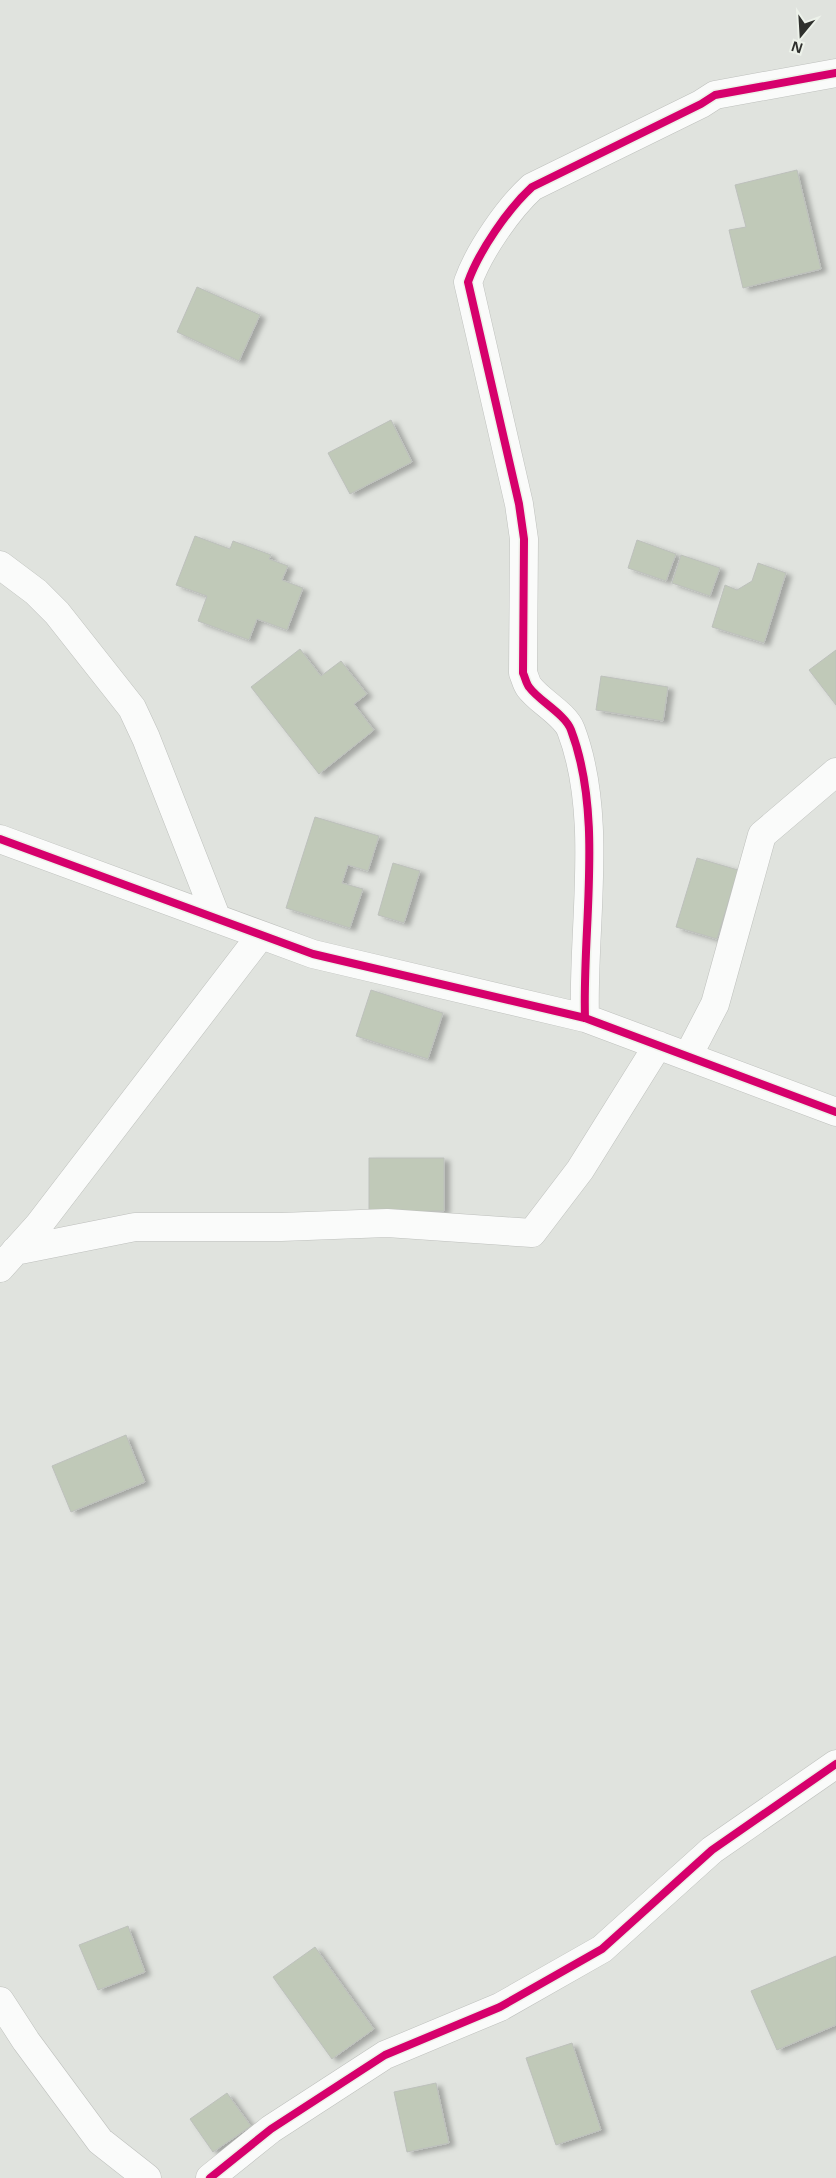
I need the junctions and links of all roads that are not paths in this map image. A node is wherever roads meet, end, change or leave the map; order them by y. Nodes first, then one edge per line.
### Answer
1 (836, 73) edge
2 (0, 565) edge
3 (836, 772) edge
4 (0, 839) edge
5 (217, 919) junction
6 (261, 935) junction
7 (585, 1018) junction
8 (658, 1045) junction
9 (688, 1056) junction
10 (836, 1112) edge
11 (8, 1260) edge
12 (836, 1764) edge
13 (0, 2000) edge
14 (147, 2178) edge
15 (210, 2178) edge

1 - 7 street
2 - 5 street
3 - 9 street
4 - 5 street
5 - 6 street
6 - 7 street
6 - 11 street
7 - 8 street
8 - 9 street
8 - 11 street
9 - 10 street
12 - 15 street
13 - 14 street

